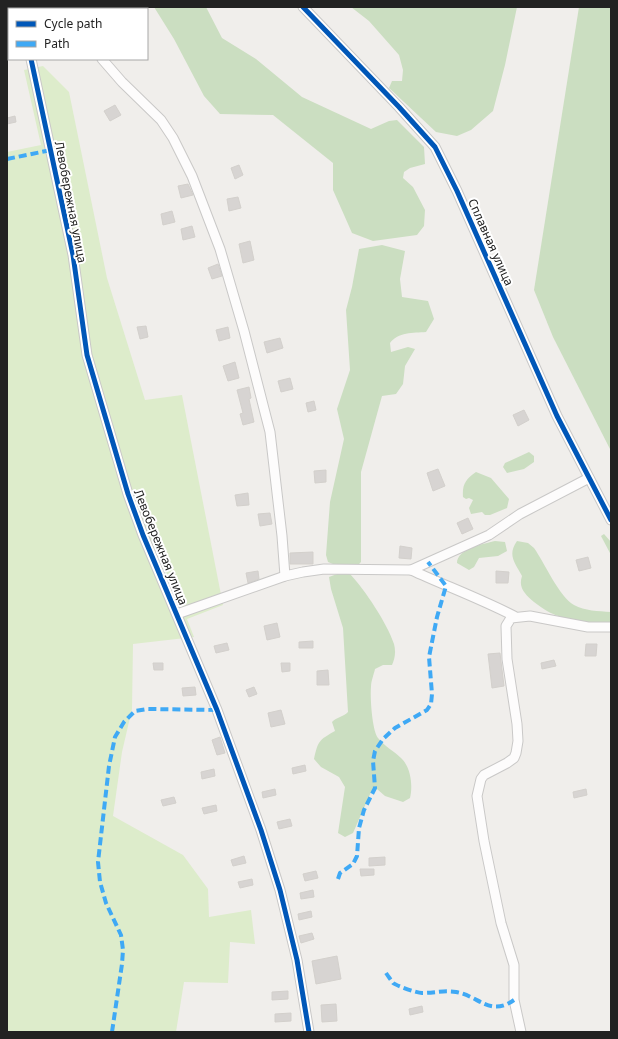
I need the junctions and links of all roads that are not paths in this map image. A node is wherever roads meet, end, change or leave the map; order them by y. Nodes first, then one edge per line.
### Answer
1 (303, 7) edge
2 (32, 60) edge
3 (103, 60) edge
4 (589, 478) junction
5 (611, 520) edge
6 (411, 570) junction
7 (285, 576) junction
8 (177, 614) junction
9 (514, 616) junction
10 (611, 626) edge
11 (309, 1032) edge
12 (521, 1032) edge

1 - 4 street, Сплавная улица
2 - 8 street, Левобережная улица
3 - 7 street
4 - 5 street, Сплавная улица
4 - 6 street
6 - 7 street
6 - 9 street
7 - 8 street
8 - 11 street, Левобережная улица
9 - 10 street
9 - 12 street

